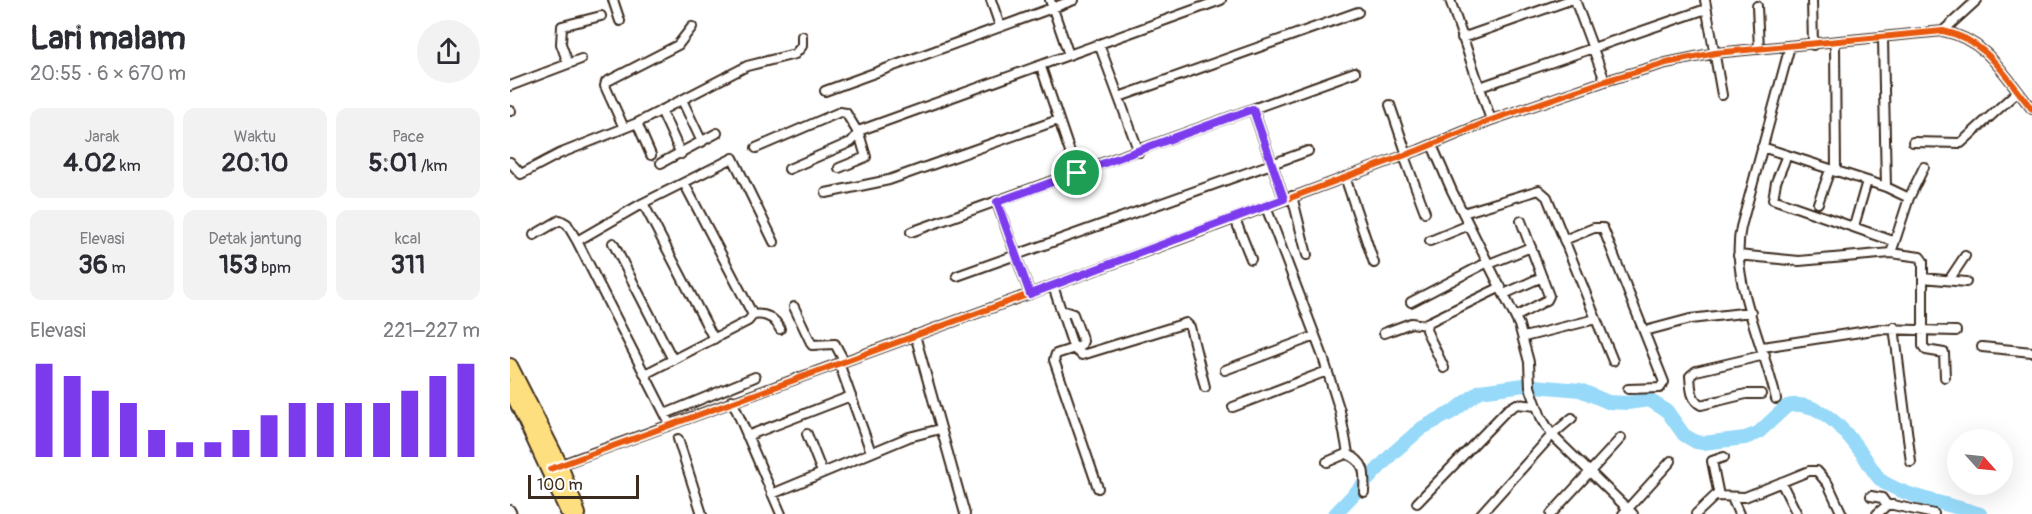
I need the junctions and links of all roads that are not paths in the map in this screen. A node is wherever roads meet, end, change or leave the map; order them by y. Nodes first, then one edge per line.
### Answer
1 (613, 0) edge
2 (991, 0) edge
3 (1074, 0) edge
4 (1221, 0) edge
5 (1450, 0) edge
6 (1570, 0) edge
7 (1575, 0) edge
8 (1704, 0) edge
9 (1812, 0) edge
10 (1977, 0) edge
11 (1051, 4) edge
12 (1757, 6) dead end
13 (1706, 9) junction
14 (1358, 12) dead end
15 (601, 16) dead end
16 (620, 21) dead end
17 (1000, 26) junction
18 (692, 27) dead end
19 (1943, 31) junction
20 (802, 36) dead end
21 (1462, 38) junction
22 (1883, 38) junction
23 (1835, 43) junction
24 (1099, 44) junction
25 (1813, 45) junction
26 (1790, 46) junction
27 (1592, 48) junction
28 (1759, 49) junction
29 (1715, 53) junction
30 (1069, 55) junction
31 (581, 59) dead end
32 (568, 63) junction
33 (1041, 67) junction
34 (1355, 72) dead end
35 (1605, 81) junction
36 (510, 86) edge
37 (1480, 87) junction
38 (825, 91) dead end
39 (2018, 91) junction
40 (1722, 95) dead end
41 (1119, 97) junction
42 (682, 100) junction
43 (1390, 105) dead end
44 (1253, 109) junction
45 (2032, 109) edge
46 (661, 110) junction
47 (1058, 120) junction
48 (1491, 120) junction
49 (637, 123) junction
50 (624, 128) junction
51 (857, 130) junction
52 (717, 133) dead end
53 (702, 142) junction
54 (1913, 142) dead end
55 (1432, 145) junction
56 (1762, 147) junction
57 (756, 148) dead end
58 (1308, 151) dead end
59 (1139, 152) junction
60 (681, 154) junction
61 (651, 155) dead end
62 (1405, 155) junction
63 (1787, 155) junction
64 (510, 162) edge
65 (660, 163) dead end
66 (1271, 164) junction
67 (1924, 167) dead end
68 (789, 168) dead end
69 (839, 168) dead end
70 (1833, 171) junction
71 (1077, 173) junction
72 (1345, 177) junction
73 (1867, 181) junction
74 (684, 183) junction
75 (1886, 187) junction
76 (826, 193) dead end
77 (1288, 198) junction
78 (1909, 198) junction
79 (997, 202) junction
80 (644, 203) junction
81 (1818, 203) dead end
82 (1266, 207) junction
83 (1425, 212) dead end
84 (1463, 213) junction
85 (1235, 219) junction
86 (1521, 221) dead end
87 (1469, 225) junction
88 (1854, 226) junction
89 (911, 232) dead end
90 (534, 235) dead end
91 (1564, 240) junction
92 (577, 241) junction
93 (1430, 241) dead end
94 (1893, 241) junction
95 (774, 242) dead end
96 (613, 243) dead end
97 (1531, 247) junction
98 (1891, 253) junction
99 (1306, 255) dead end
100 (1738, 255) junction
101 (1017, 256) junction
102 (1965, 256) dead end
103 (1251, 259) dead end
104 (1374, 263) dead end
105 (1488, 263) junction
106 (957, 276) dead end
107 (1542, 277) junction
108 (1923, 278) junction
109 (1949, 280) junction
110 (1966, 282) dead end
111 (1053, 286) junction
112 (1502, 291) junction
113 (1030, 294) junction
114 (1411, 302) dead end
115 (794, 307) dead end
116 (1751, 312) junction
117 (753, 315) junction
118 (1515, 316) junction
119 (1596, 320) junction
120 (1426, 325) junction
121 (1894, 327) junction
122 (780, 329) dead end
123 (1923, 329) junction
124 (1645, 331) junction
125 (1956, 331) dead end
126 (1383, 333) dead end
127 (915, 334) junction
128 (1315, 336) junction
129 (1524, 337) junction
130 (714, 339) junction
131 (1982, 347) dead end
132 (1074, 349) junction
133 (1764, 351) junction
134 (2032, 352) edge
135 (673, 360) junction
136 (1613, 361) dead end
137 (842, 362) junction
138 (510, 366) edge
139 (1444, 368) dead end
140 (1225, 370) dead end
141 (1327, 371) junction
142 (645, 374) junction
143 (1945, 377) dead end
144 (755, 378) dead end
145 (510, 387) edge
146 (1205, 387) dead end
147 (1628, 389) dead end
148 (1761, 394) dead end
149 (851, 396) junction
150 (1776, 399) dead end
151 (732, 400) junction
152 (1535, 404) junction
153 (1233, 407) dead end
154 (665, 414) junction
155 (1572, 418) dead end
156 (670, 424) junction
157 (940, 429) junction
158 (807, 434) dead end
159 (1552, 435) junction
160 (747, 436) junction
161 (678, 438) dead end
162 (1621, 438) dead end
163 (871, 452) junction
164 (1347, 454) junction
165 (1724, 457) dead end
166 (1671, 461) dead end
167 (1327, 462) dead end
168 (1911, 462) dead end
169 (555, 466) junction
170 (822, 472) junction
171 (1589, 473) junction
172 (1781, 482) junction
173 (1098, 488) dead end
174 (1364, 492) dead end
175 (772, 494) junction
176 (1719, 496) junction
177 (1871, 496) dead end
178 (1732, 498) junction
179 (1417, 503) dead end
180 (1883, 510) edge
181 (1628, 512) edge
182 (1920, 512) edge
183 (569, 514) edge
184 (578, 514) edge
185 (702, 514) edge
186 (782, 514) edge
187 (965, 514) edge
188 (1481, 514) edge
189 (1551, 514) edge
190 (1696, 514) edge
191 (1739, 514) edge
192 (1797, 514) edge
193 (1842, 514) edge
194 (1934, 514) edge

1 - 16 street
2 - 17 street
3 - 11 street
4 - 24 street
5 - 21 street
6 - 21 street
7 - 27 street
8 - 13 street
9 - 25 street
10 - 19 street
11 - 17 street
11 - 30 street
12 - 28 street
13 - 27 street
13 - 29 street
14 - 41 street
15 - 32 street
17 - 38 street
18 - 50 street
19 - 22 street
19 - 39 street
20 - 42 street
21 - 37 street
22 - 23 street
22 - 75 street
23 - 25 street
23 - 70 street
24 - 30 street
24 - 41 street
25 - 26 street
26 - 28 street
26 - 56 street
27 - 35 street
27 - 37 street
28 - 29 street
29 - 35 street
29 - 40 street
30 - 33 street
31 - 32 street
32 - 36 street
33 - 47 street
33 - 51 street
34 - 44 street
35 - 48 street
37 - 48 street
39 - 45 street
39 - 54 street
41 - 59 street
42 - 46 street
42 - 53 street
43 - 62 street
44 - 59 street
44 - 66 street
46 - 49 street
46 - 60 street
47 - 71 street
47 - 76 street
48 - 55 street
49 - 50 street
49 - 61 street
50 - 64 street
51 - 57 street
51 - 68 street
51 - 69 street
52 - 53 street
53 - 60 street
55 - 62 street
55 - 84 street
56 - 63 street
56 - 100 street
58 - 66 street
59 - 71 street
60 - 65 street
62 - 72 street
62 - 83 street
63 - 70 street
63 - 88 street
66 - 77 street
66 - 101 street
67 - 78 street
70 - 73 street
70 - 81 street
71 - 79 street
72 - 77 street
72 - 104 street
73 - 75 street
73 - 88 street
74 - 80 street
74 - 95 street
74 - 117 street
75 - 78 street
77 - 82 street
77 - 99 street
78 - 94 street
79 - 89 street
79 - 101 street
80 - 92 street
80 - 130 street
82 - 85 street
82 - 128 street
84 - 87 street
84 - 91 street
85 - 103 street
85 - 111 street
86 - 97 street
87 - 93 street
87 - 105 street
88 - 94 street
90 - 92 street
91 - 119 street
91 - 124 street
92 - 142 street
94 - 98 street
96 - 135 street
97 - 105 street
97 - 107 street
98 - 100 street
98 - 108 street
100 - 116 street
101 - 106 street
101 - 113 street
102 - 109 street
105 - 112 street
105 - 114 street
107 - 112 street
107 - 118 street
108 - 109 street
108 - 123 street
109 - 110 street
111 - 113 street
111 - 132 street
112 - 118 street
112 - 120 street
113 - 127 street
115 - 137 street
116 - 124 street
116 - 133 street
117 - 122 street
117 - 130 street
118 - 129 street
119 - 129 street
119 - 136 street
120 - 126 street
120 - 139 street
121 - 123 street
121 - 133 street
121 - 168 street
123 - 125 street
123 - 143 street
124 - 147 street
127 - 137 street
127 - 157 street
128 - 140 street
128 - 141 street
129 - 152 street
130 - 135 street
131 - 134 street
132 - 146 street
132 - 173 street
133 - 148 street
133 - 150 street
135 - 142 street
137 - 149 street
137 - 151 street
138 - 169 highway
141 - 153 street
141 - 164 street
142 - 154 street
144 - 154 street
145 - 169 highway
149 - 160 street
149 - 163 street
151 - 156 street
151 - 160 street
152 - 159 street
152 - 179 street
154 - 156 street
155 - 159 street
156 - 169 street
157 - 163 street
157 - 187 street
158 - 170 street
159 - 171 street
159 - 188 street
160 - 175 street
161 - 185 street
162 - 171 street
163 - 170 street
164 - 167 street
164 - 174 street
165 - 176 street
166 - 181 street
169 - 183 highway
169 - 184 highway
170 - 175 street
171 - 181 street
171 - 189 street
172 - 178 street
172 - 192 street
172 - 193 street
175 - 186 street
176 - 178 street
176 - 190 street
177 - 180 street
178 - 191 street
180 - 182 street
182 - 194 street

